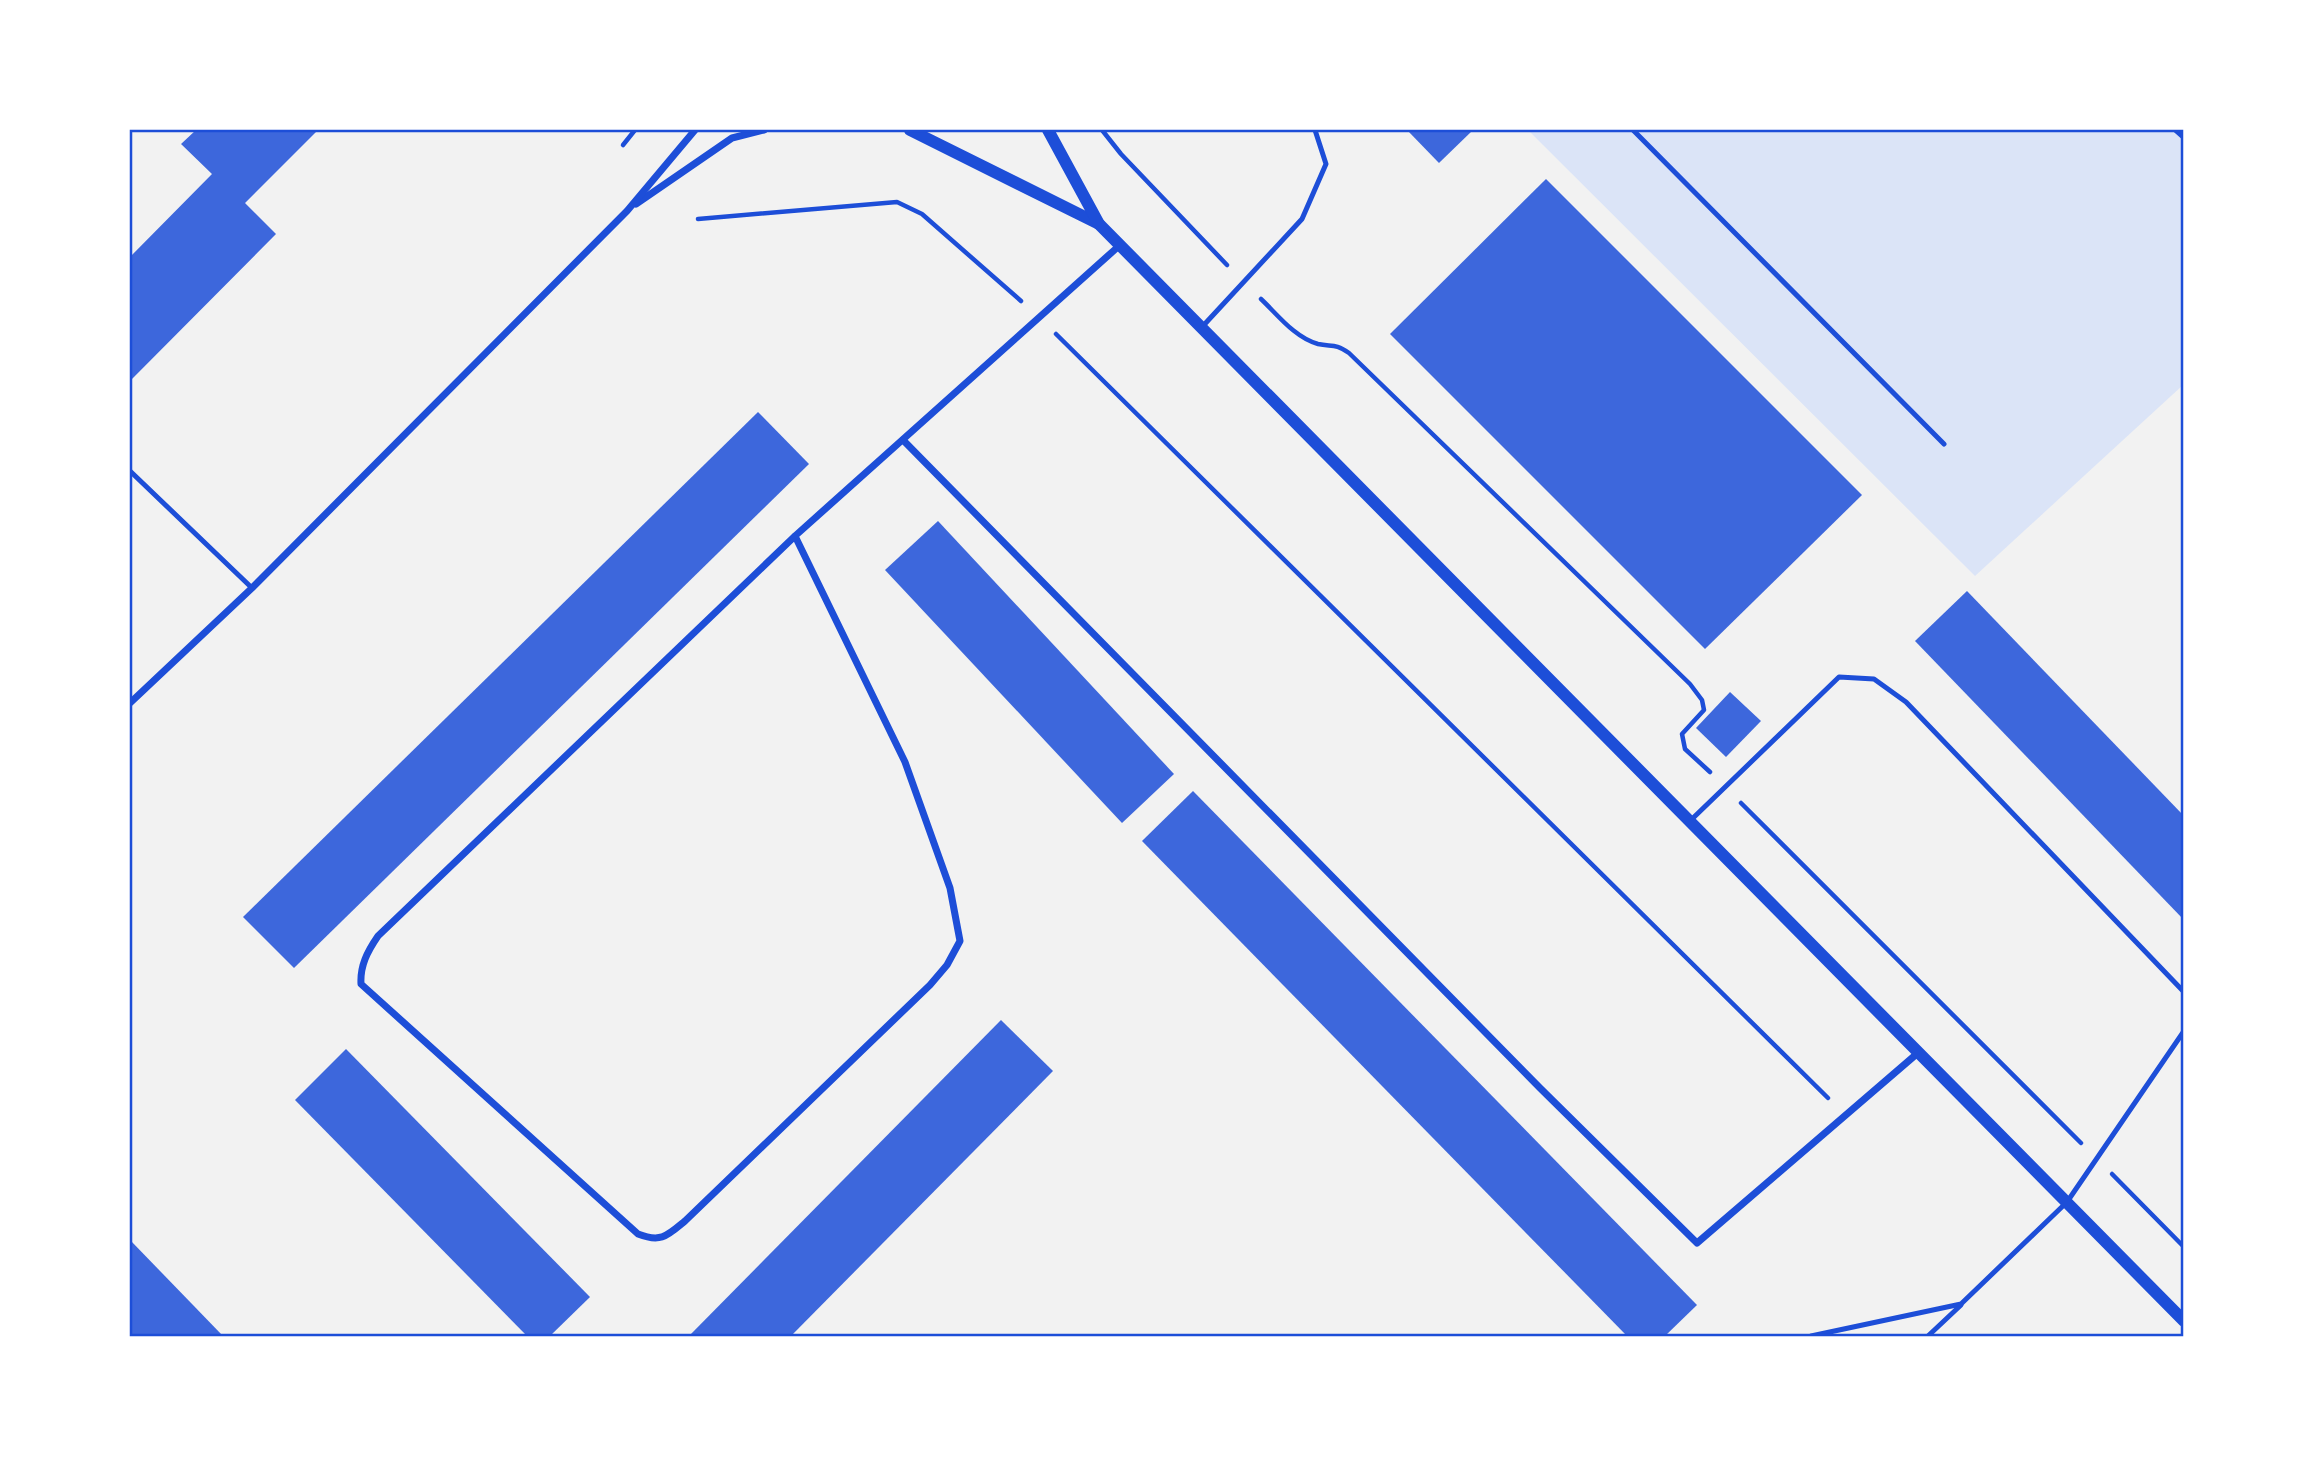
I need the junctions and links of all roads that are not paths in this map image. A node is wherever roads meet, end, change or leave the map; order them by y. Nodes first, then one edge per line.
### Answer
1 (695, 130) edge
2 (764, 130) edge
3 (910, 130) edge
4 (1048, 130) edge
5 (1315, 130) edge
6 (1633, 130) edge
7 (627, 211) junction
8 (1099, 224) junction
9 (1120, 244) junction
10 (1202, 327) junction
11 (903, 440) junction
12 (1944, 444) dead end
13 (130, 471) edge
14 (795, 536) junction
15 (252, 588) junction
16 (130, 703) edge
17 (1690, 821) junction
18 (2183, 992) edge
19 (2183, 1031) edge
20 (1919, 1052) junction
21 (2067, 1202) junction
22 (1961, 1304) junction
23 (2183, 1321) edge
24 (1811, 1336) edge
25 (1928, 1336) edge

1 - 7 street
2 - 7 street
3 - 8 street
4 - 8 street
5 - 10 lane
6 - 12 lane
7 - 15 street
8 - 9 street
9 - 10 street
9 - 11 street
10 - 17 street
11 - 14 street
11 - 20 street
13 - 15 lane
14 - 14 street
15 - 16 street
17 - 18 lane
17 - 20 street
19 - 21 lane
20 - 21 street
21 - 22 lane
21 - 23 street
22 - 24 lane
22 - 25 lane

